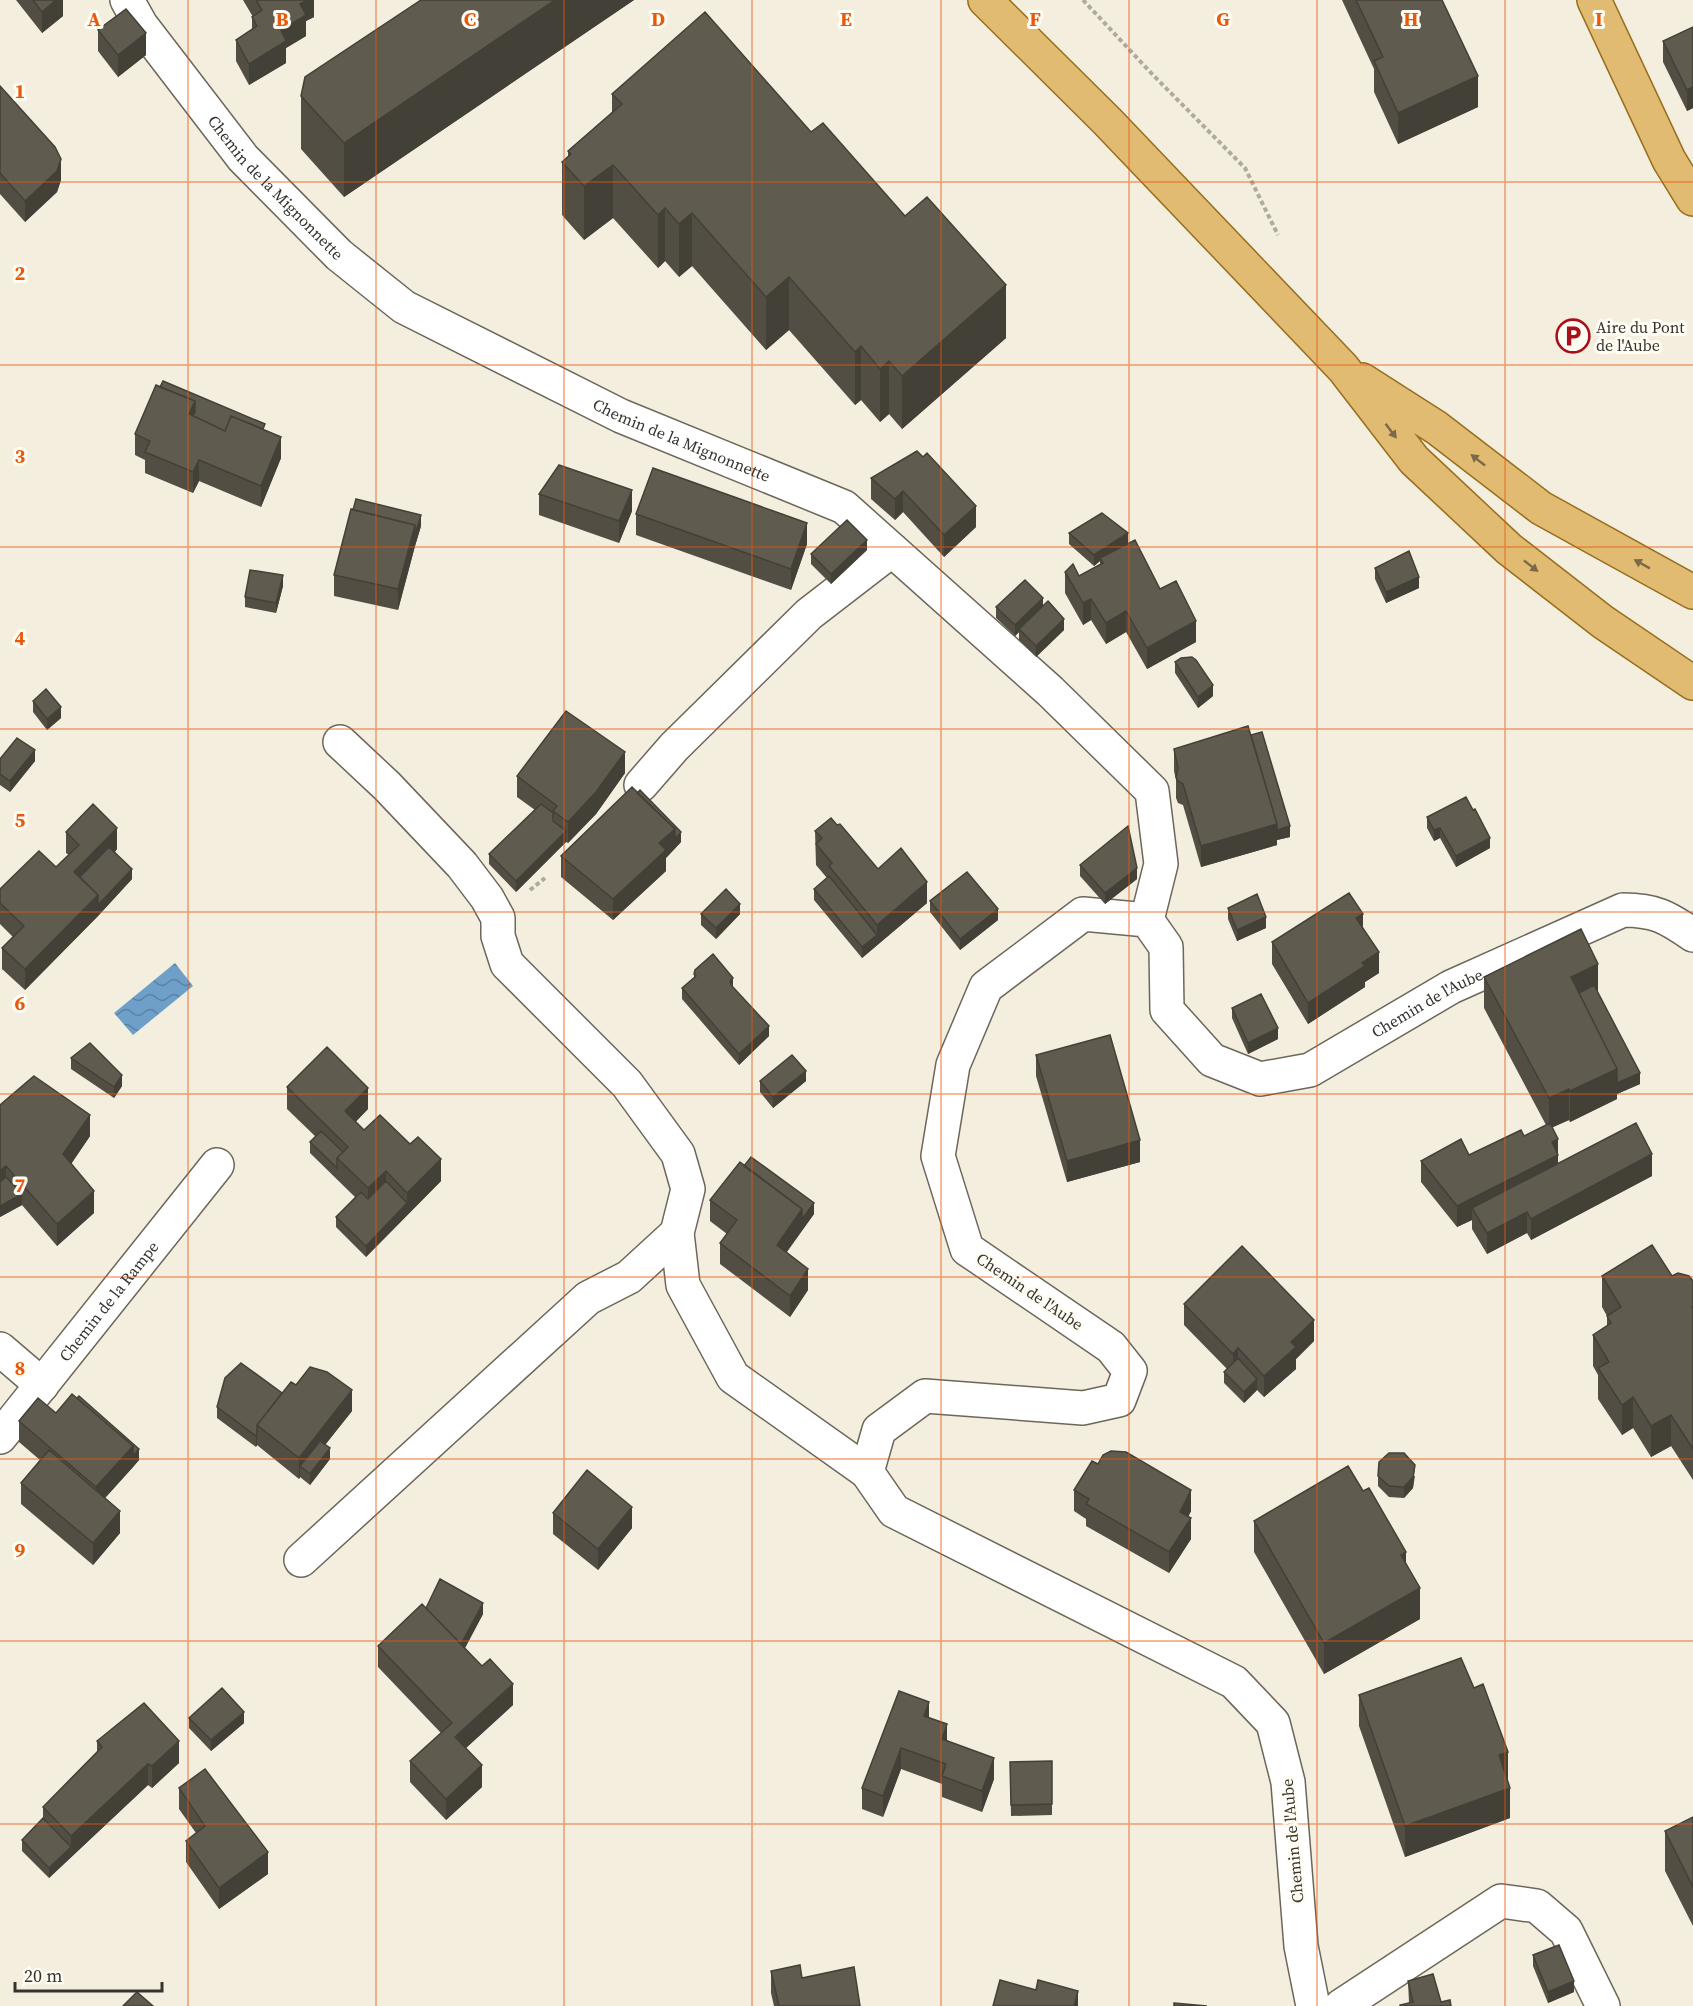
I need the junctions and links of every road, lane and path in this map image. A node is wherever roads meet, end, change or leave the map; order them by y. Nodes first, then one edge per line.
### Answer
1 (127, 0) edge
2 (985, 0) edge
3 (1083, 0) edge
4 (1594, 0) edge
5 (1693, 199) edge
6 (1279, 237) dead end
7 (1343, 368) junction
8 (892, 550) junction
9 (1693, 592) edge
10 (1693, 682) edge
11 (340, 742) dead end
12 (642, 784) dead end
13 (1147, 920) junction
14 (1693, 935) edge
15 (217, 1165) dead end
16 (677, 1233) junction
17 (0, 1348) edge
18 (42, 1385) junction
19 (0, 1437) edge
20 (867, 1472) junction
21 (301, 1560) dead end
22 (1313, 2006) edge
23 (1341, 2006) edge
24 (1603, 2006) edge

1 - 8 street, Chemin de la Mignonnette
2 - 7 main road
3 - 6 path
4 - 5 main road
9 -> 7 main road
7 -> 10 main road
8 - 12 street
8 - 13 street, Chemin de la Mignonnette
11 - 16 street
13 - 14 street, Chemin de l'Aube
13 - 20 street, Chemin de l'Aube
15 - 18 street, Chemin de la Rampe
16 - 20 street
16 - 21 street
17 - 18 street
18 - 19 street, Chemin de la Rampe
20 - 22 street, Chemin de l'Aube
23 - 24 street

